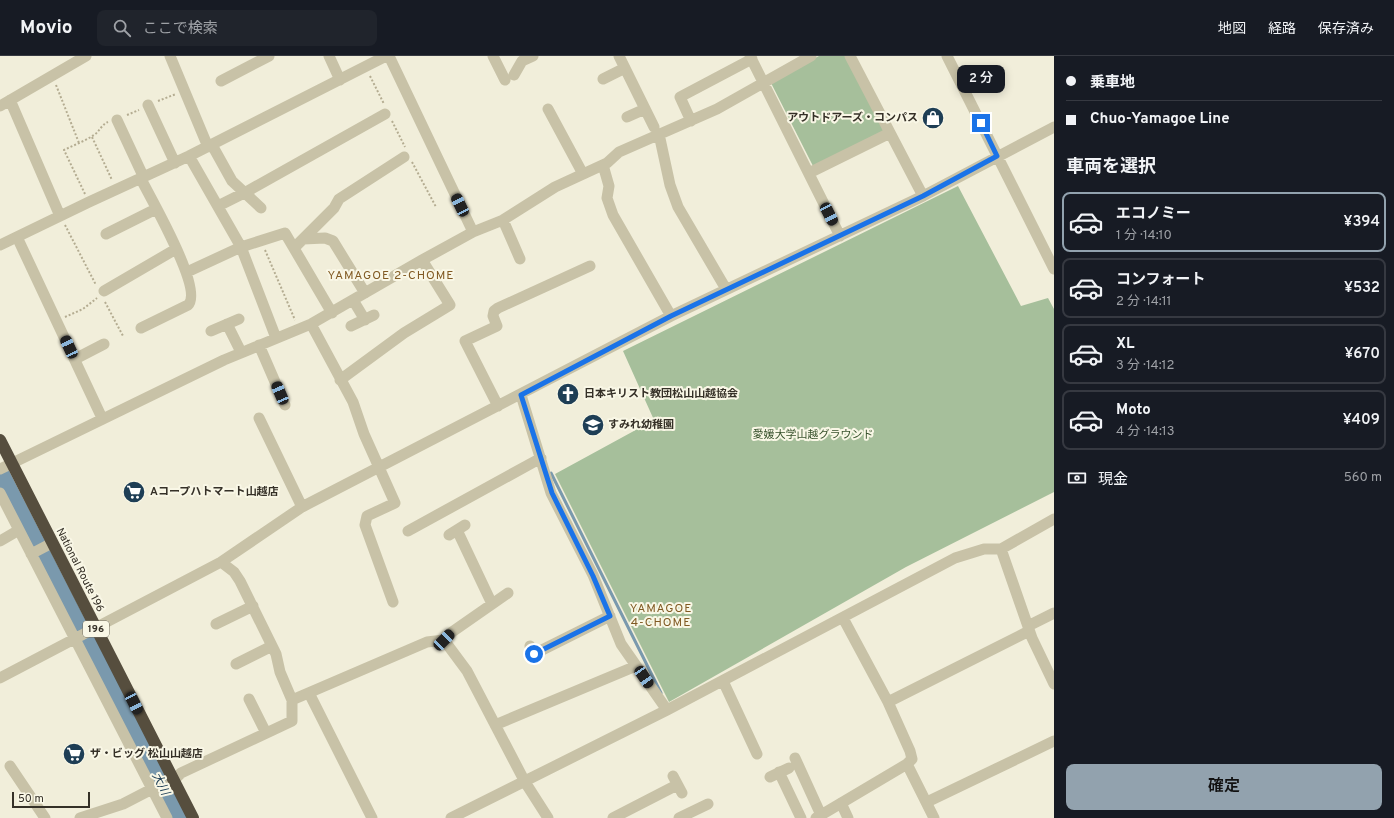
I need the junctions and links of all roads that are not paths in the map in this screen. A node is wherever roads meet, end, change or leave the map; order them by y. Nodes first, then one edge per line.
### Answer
1 (86, 56) edge
2 (170, 56) edge
3 (269, 56) edge
4 (329, 56) edge
5 (386, 56) edge
6 (389, 56) edge
7 (493, 56) edge
8 (619, 56) edge
9 (811, 56) edge
10 (850, 56) edge
11 (947, 56) edge
12 (529, 57) edge
13 (751, 58) edge
14 (625, 68) junction
15 (603, 79) dead end
16 (340, 80) junction
17 (221, 81) dead end
18 (764, 81) junction
19 (10, 100) junction
20 (148, 105) road end
21 (0, 106) edge
22 (548, 109) dead end
23 (645, 109) junction
24 (387, 113) road end
25 (627, 117) dead end
26 (117, 120) road end
27 (691, 121) junction
28 (1054, 127) edge
29 (657, 131) junction
30 (890, 133) junction
31 (210, 146) junction
32 (407, 155) road end
33 (190, 156) junction
34 (997, 156) junction
35 (174, 163) junction
36 (603, 165) junction
37 (809, 173) junction
38 (583, 174) junction
39 (142, 178) junction
40 (246, 192) junction
41 (923, 196) junction
42 (218, 206) junction
43 (261, 208) dead end
44 (156, 209) junction
45 (60, 216) junction
46 (503, 220) junction
47 (473, 232) junction
48 (106, 234) dead end
49 (840, 236) junction
50 (17, 238) junction
51 (303, 239) junction
52 (0, 245) edge
53 (241, 247) junction
54 (294, 248) junction
55 (176, 250) junction
56 (520, 259) dead end
57 (422, 260) junction
58 (590, 266) dead end
59 (1054, 269) edge
60 (187, 272) junction
61 (726, 289) junction
62 (103, 293) road end
63 (365, 293) junction
64 (353, 300) junction
65 (332, 313) junction
66 (671, 316) junction
67 (239, 319) dead end
68 (227, 324) junction
69 (311, 324) junction
70 (352, 326) dead end
71 (141, 328) dead end
72 (211, 331) dead end
73 (276, 338) junction
74 (104, 344) dead end
75 (259, 345) junction
76 (241, 352) junction
77 (75, 359) junction
78 (340, 380) junction
79 (521, 395) junction
80 (285, 405) dead end
81 (498, 406) junction
82 (102, 418) junction
83 (259, 418) dead end
84 (0, 440) edge
85 (541, 458) junction
86 (5, 467) edge
87 (378, 468) junction
88 (0, 493) edge
89 (302, 507) junction
90 (1054, 519) edge
91 (19, 530) junction
92 (457, 530) dead end
93 (408, 531) dead end
94 (0, 541) edge
95 (48, 545) junction
96 (1001, 549) junction
97 (33, 554) junction
98 (221, 562) junction
99 (508, 593) dead end
100 (393, 602) dead end
101 (492, 604) junction
102 (252, 606) junction
103 (1054, 613) edge
104 (610, 616) junction
105 (843, 618) junction
106 (216, 624) dead end
107 (1029, 629) junction
108 (84, 633) junction
109 (444, 640) junction
110 (272, 646) junction
111 (530, 646) dead end
112 (236, 664) dead end
113 (636, 666) junction
114 (0, 678) edge
115 (723, 681) junction
116 (1054, 684) edge
117 (309, 693) junction
118 (249, 699) dead end
119 (292, 700) junction
120 (888, 702) junction
121 (667, 710) junction
122 (495, 725) junction
123 (266, 733) junction
124 (1054, 742) edge
125 (757, 754) dead end
126 (907, 764) junction
127 (10, 766) dead end
128 (525, 782) junction
129 (677, 785) dead end
130 (161, 788) junction
131 (927, 802) junction
132 (708, 804) dead end
133 (836, 810) edge
134 (819, 816) edge
135 (45, 818) edge
136 (80, 818) edge
137 (167, 818) edge
138 (193, 818) edge
139 (372, 818) edge
140 (451, 818) edge
141 (548, 818) edge
142 (613, 818) edge
143 (679, 818) edge
144 (801, 818) edge
145 (848, 818) edge
146 (934, 818) edge

1 - 19 street
2 - 31 street
3 - 17 street
4 - 16 street
5 - 16 street
6 - 47 street
7 - 12 street
8 - 14 street
9 - 18 street
10 - 30 street
11 - 34 street
13 - 18 street
13 - 27 street
14 - 15 street
14 - 23 street
16 - 31 street
18 - 27 street
18 - 37 street
19 - 21 street
19 - 45 street
20 - 35 street
22 - 38 street
23 - 25 street
23 - 29 street
24 - 40 street
26 - 39 street
27 - 29 street
28 - 34 street
29 - 36 street
29 - 61 street
30 - 37 street
30 - 41 street
31 - 33 street
31 - 40 street
32 - 51 street
33 - 35 street
33 - 42 street
34 - 41 street
34 - 59 street
35 - 39 street
36 - 38 street
36 - 66 street
37 - 49 street
38 - 46 street
39 - 44 street
39 - 45 street
40 - 42 street
40 - 43 street
41 - 49 street
42 - 53 street
44 - 48 street
44 - 55 street
45 - 50 street
46 - 47 street
46 - 56 street
47 - 57 street
49 - 61 street
50 - 52 street
50 - 77 street
51 - 54 street
51 - 63 street
53 - 54 street
53 - 60 street
53 - 73 street
54 - 65 street
55 - 60 street
55 - 62 street
57 - 63 street
57 - 78 street
58 - 81 street
60 - 71 street
61 - 66 street
63 - 64 street
64 - 65 street
64 - 70 street
65 - 69 street
66 - 79 street
67 - 68 street
68 - 72 street
68 - 76 street
69 - 73 street
69 - 78 street
73 - 75 street
74 - 77 street
75 - 76 street
75 - 80 street
76 - 82 street
77 - 82 street
78 - 87 street
79 - 81 street
79 - 85 street
81 - 87 street
82 - 86 street
83 - 89 street
84 - 86 highway, National Route 196 / 196
85 - 93 street
85 - 104 street
86 - 95 highway, National Route 196 / 196
87 - 89 street
87 - 100 street
88 - 91 street
89 - 98 street
90 - 96 street
91 - 94 street
91 - 97 street
92 - 101 street
95 - 97 street
95 - 108 highway, National Route 196 / 196
96 - 105 street
96 - 107 street
97 - 108 street
98 - 102 street
98 - 108 street
99 - 101 street
101 - 109 street
102 - 106 street
102 - 110 street
103 - 107 street
104 - 111 street
104 - 113 street
105 - 115 street
105 - 120 street
107 - 116 street
107 - 120 street
108 - 114 street
108 - 130 highway, National Route 196 / 196
108 - 130 street
109 - 117 street
109 - 122 street
110 - 112 street
110 - 119 street
113 - 121 street
113 - 122 street
115 - 121 street
115 - 125 street
117 - 119 street
117 - 139 street
118 - 123 street
119 - 123 street
120 - 126 street
121 - 128 street
122 - 128 street
123 - 130 street
124 - 131 street
126 - 131 street
126 - 133 street
127 - 135 street
128 - 140 street
128 - 141 street
129 - 142 street
130 - 136 street
130 - 137 street
130 - 138 highway, National Route 196 / 196
131 - 146 street
132 - 143 street
133 - 134 street
133 - 145 street
134 - 144 street

